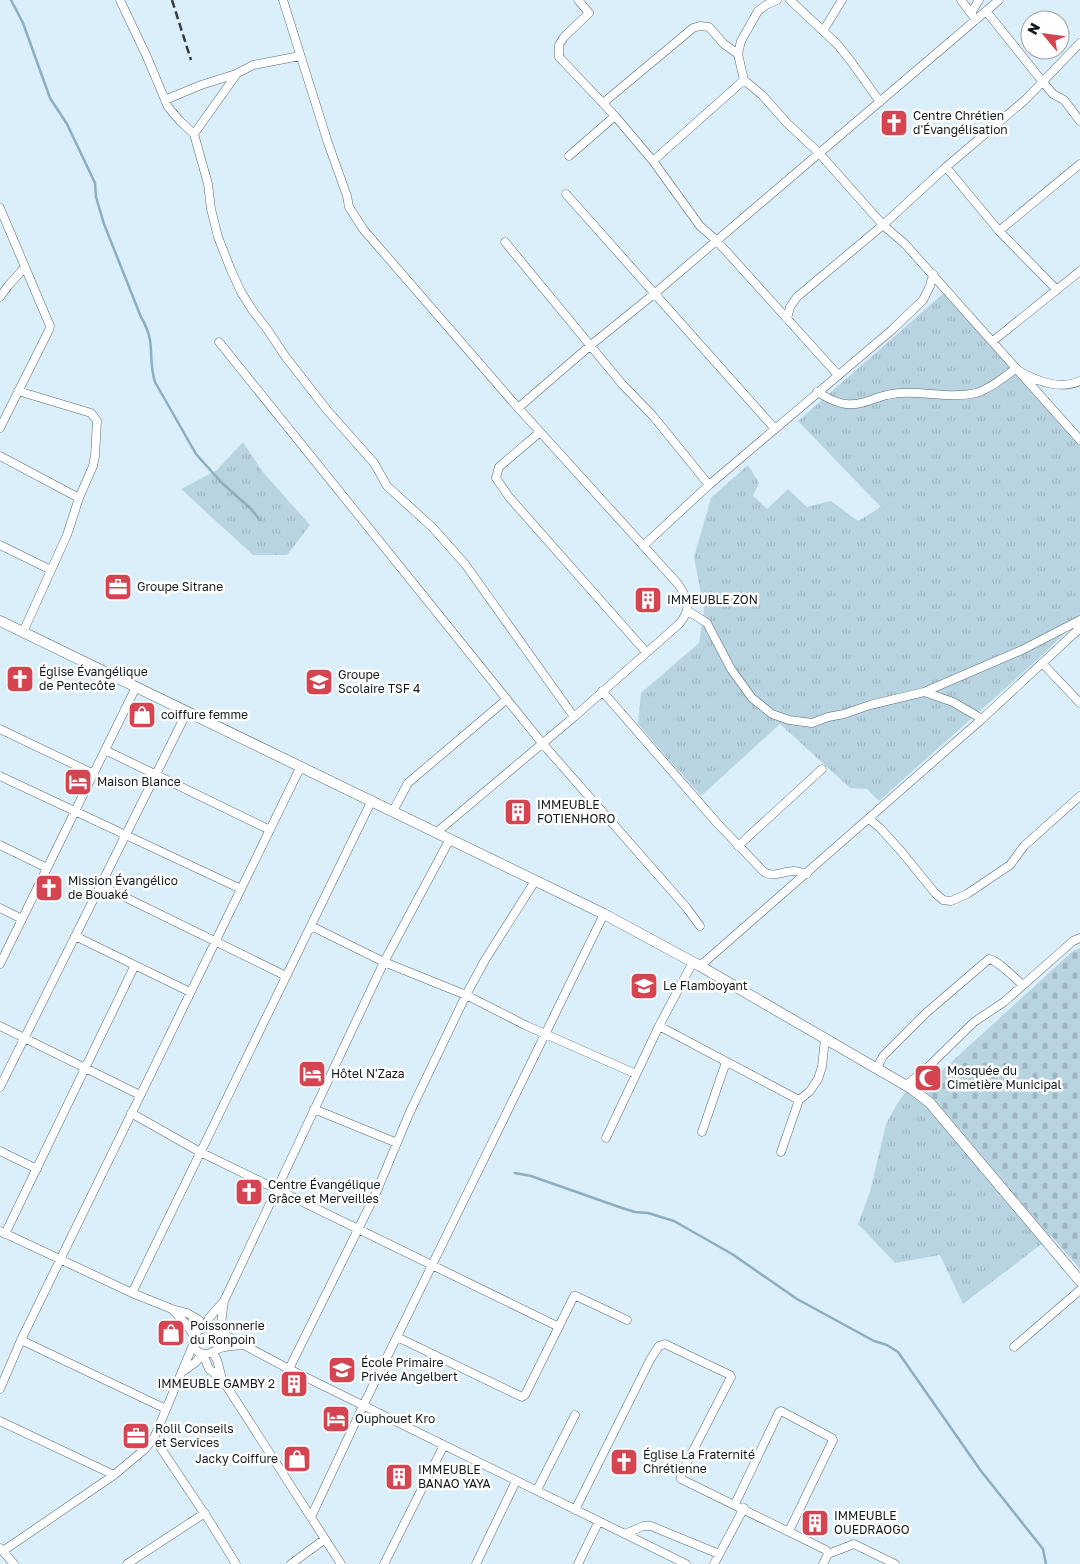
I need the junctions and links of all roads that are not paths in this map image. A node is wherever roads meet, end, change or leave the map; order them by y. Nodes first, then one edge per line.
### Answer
1 (120, 0) edge
2 (283, 0) edge
3 (578, 0) edge
4 (777, 0) edge
5 (790, 0) edge
6 (842, 0) edge
7 (961, 0) edge
8 (979, 0) edge
9 (998, 0) edge
10 (986, 11) junction
11 (970, 13) junction
12 (976, 20) junction
13 (823, 30) junction
14 (1080, 43) edge
15 (738, 54) junction
16 (300, 56) junction
17 (236, 74) junction
18 (744, 80) junction
19 (1042, 81) junction
20 (165, 100) junction
21 (880, 102) junction
22 (603, 103) junction
23 (615, 116) junction
24 (1080, 121) edge
25 (194, 134) junction
26 (818, 153) junction
27 (569, 156) dead end
28 (653, 161) junction
29 (1080, 164) edge
30 (946, 167) junction
31 (566, 194) dead end
32 (0, 208) edge
33 (883, 225) junction
34 (1000, 231) junction
35 (716, 240) junction
36 (505, 242) dead end
37 (25, 267) junction
38 (1080, 271) edge
39 (933, 274) junction
40 (1057, 290) junction
41 (654, 294) junction
42 (0, 297) edge
43 (787, 319) junction
44 (219, 342) dead end
45 (993, 342) junction
46 (590, 345) junction
47 (1016, 369) junction
48 (838, 375) junction
49 (1080, 381) edge
50 (18, 391) junction
51 (817, 392) junction
52 (518, 408) junction
53 (0, 428) edge
54 (775, 429) junction
55 (540, 432) junction
56 (1080, 440) edge
57 (0, 456) edge
58 (709, 485) junction
59 (79, 498) junction
60 (0, 544) edge
61 (643, 546) junction
62 (51, 570) junction
63 (688, 610) junction
64 (1080, 620) edge
65 (0, 621) edge
66 (1080, 628) edge
67 (23, 632) junction
68 (646, 652) junction
69 (1042, 663) junction
70 (136, 687) junction
71 (602, 691) junction
72 (924, 692) junction
73 (507, 700) junction
74 (1080, 703) edge
75 (187, 712) junction
76 (574, 717) junction
77 (982, 719) junction
78 (0, 729) edge
79 (542, 743) junction
80 (105, 750) junction
81 (301, 766) junction
82 (822, 769) dead end
83 (94, 774) junction
84 (155, 774) junction
85 (0, 776) edge
86 (1080, 796) edge
87 (372, 800) junction
88 (393, 810) junction
89 (75, 812) junction
90 (869, 819) junction
91 (270, 830) junction
92 (437, 832) junction
93 (125, 835) junction
94 (450, 839) junction
95 (0, 845) edge
96 (738, 846) junction
97 (47, 868) junction
98 (807, 874) junction
99 (536, 881) junction
100 (100, 885) junction
101 (241, 889) junction
102 (0, 908) edge
103 (604, 914) junction
104 (22, 919) junction
105 (311, 926) junction
106 (700, 926) dead end
107 (75, 936) junction
108 (1080, 938) edge
109 (215, 941) junction
110 (384, 962) junction
111 (0, 964) edge
112 (697, 964) junction
113 (135, 965) junction
114 (286, 976) junction
115 (1023, 985) junction
116 (190, 992) junction
117 (466, 995) junction
118 (0, 1026) edge
119 (658, 1026) junction
120 (546, 1033) junction
121 (24, 1038) junction
122 (825, 1039) junction
123 (726, 1062) junction
124 (86, 1068) junction
125 (876, 1068) junction
126 (636, 1074) junction
127 (906, 1086) junction
128 (0, 1087) edge
129 (140, 1095) junction
130 (800, 1100) junction
131 (314, 1109) junction
132 (131, 1113) junction
133 (702, 1132) dead end
134 (606, 1138) dead end
135 (397, 1143) junction
136 (0, 1151) edge
137 (200, 1152) junction
138 (781, 1152) dead end
139 (37, 1169) junction
140 (276, 1189) junction
141 (357, 1229) junction
142 (3, 1232) edge
143 (60, 1260) junction
144 (432, 1265) junction
145 (1080, 1281) edge
146 (1080, 1290) edge
147 (132, 1292) junction
148 (224, 1301) junction
149 (172, 1309) junction
150 (627, 1320) dead end
151 (559, 1327) junction
152 (205, 1328) junction
153 (217, 1334) junction
154 (194, 1336) junction
155 (397, 1337) junction
156 (21, 1340) junction
157 (193, 1345) junction
158 (243, 1345) junction
159 (1014, 1347) dead end
160 (214, 1351) junction
161 (203, 1354) junction
162 (288, 1369) junction
163 (182, 1372) junction
164 (222, 1379) junction
165 (0, 1389) edge
166 (363, 1406) junction
167 (166, 1409) junction
168 (575, 1414) dead end
169 (0, 1421) edge
170 (154, 1438) junction
171 (444, 1445) junction
172 (114, 1475) junction
173 (516, 1481) junction
174 (537, 1490) junction
175 (735, 1504) junction
176 (744, 1508) junction
177 (575, 1510) junction
178 (205, 1513) junction
179 (310, 1517) junction
180 (599, 1521) junction
181 (789, 1531) junction
182 (625, 1534) junction
183 (325, 1540) junction
184 (2, 1550) edge
185 (719, 1554) junction
186 (828, 1554) junction
187 (14, 1564) edge
188 (127, 1564) edge
189 (236, 1564) edge
190 (291, 1564) edge
191 (341, 1564) edge
192 (384, 1564) edge
193 (476, 1564) edge
194 (578, 1564) edge
195 (686, 1564) edge
196 (714, 1564) edge
197 (823, 1564) edge
198 (895, 1564) edge

1 - 20 street
2 - 16 street
3 - 22 street
4 - 15 street
5 - 13 street
6 - 13 street
7 - 11 street
8 - 11 street
9 - 10 street
10 - 12 street
10 - 19 street
11 - 12 street
12 - 21 street
13 - 21 street
14 - 19 street
15 - 18 street
15 - 22 street
16 - 17 street
16 - 52 street
17 - 20 street
17 - 25 street
18 - 26 street
18 - 28 street
19 - 24 street
19 - 30 street
20 - 25 street
21 - 26 street
22 - 23 street
23 - 27 street
23 - 28 street
25 - 76 street
26 - 33 street
26 - 35 street
28 - 35 street
29 - 34 street
30 - 33 street
30 - 34 street
31 - 41 street
32 - 37 street
33 - 39 street
33 - 43 street
34 - 40 street
35 - 41 street
35 - 43 street
36 - 46 street
37 - 42 street
37 - 50 street
38 - 40 street
39 - 45 street
39 - 48 street
40 - 45 street
41 - 46 street
41 - 54 street
43 - 48 street
44 - 73 street
45 - 47 street
46 - 52 street
46 - 58 street
47 - 49 street
47 - 51 street
47 - 56 street
48 - 51 street
50 - 53 street
50 - 59 street
51 - 54 street
52 - 55 street
54 - 58 street
55 - 61 street
55 - 68 street
57 - 59 street
58 - 61 street
59 - 62 street
60 - 62 street
61 - 63 street
62 - 67 street
63 - 68 street
63 - 72 street
64 - 72 street
65 - 67 street
66 - 69 street
67 - 70 street
68 - 71 street
69 - 74 street
69 - 77 street
70 - 75 street
70 - 80 street
71 - 76 street
71 - 96 street
72 - 77 street
73 - 79 street
73 - 88 street
75 - 81 street
75 - 84 street
76 - 79 street
77 - 90 street
78 - 83 street
79 - 92 street
79 - 106 street
80 - 83 street
80 - 84 street
81 - 87 street
81 - 91 street
82 - 96 street
83 - 89 street
84 - 91 street
84 - 93 street
85 - 89 street
86 - 90 street
87 - 88 street
87 - 105 street
88 - 92 street
89 - 93 street
89 - 97 street
90 - 98 street
91 - 101 street
92 - 94 street
93 - 100 street
93 - 101 street
94 - 99 street
94 - 110 street
95 - 97 street
96 - 98 street
97 - 104 street
98 - 112 street
99 - 103 street
99 - 117 street
100 - 107 street
100 - 109 street
101 - 109 street
102 - 104 street
103 - 112 street
103 - 120 street
104 - 111 street
105 - 110 street
105 - 114 street
107 - 113 street
107 - 121 street
108 - 115 street
109 - 114 street
109 - 116 street
110 - 117 street
110 - 131 street
112 - 119 street
112 - 122 street
113 - 116 street
113 - 124 street
114 - 137 street
115 - 125 street
115 - 127 street
116 - 129 street
117 - 120 street
117 - 135 street
118 - 121 street
119 - 123 street
119 - 126 street
120 - 126 street
120 - 144 street
121 - 124 street
121 - 128 street
122 - 125 street
122 - 130 street
123 - 130 street
123 - 133 street
124 - 129 street
124 - 139 street
125 - 127 street
126 - 134 street
127 - 145 street
129 - 132 street
130 - 138 street
131 - 135 street
131 - 140 street
132 - 137 street
132 - 143 street
135 - 141 street
136 - 139 street
137 - 140 street
137 - 147 street
139 - 142 street
140 - 141 street
140 - 148 street
141 - 144 street
141 - 162 street
142 - 143 street
143 - 147 street
143 - 156 street
144 - 151 street
144 - 155 street
146 - 159 street
147 - 149 street
148 - 152 street
148 - 153 street
149 - 152 street
149 - 154 street
150 - 151 street
151 - 155 street
152 - 153 street
152 - 154 street
153 - 158 street
153 - 160 street
154 - 157 street
155 - 166 street
156 - 165 street
156 - 167 street
157 - 161 street
157 - 163 street
158 - 160 street
158 - 162 street
160 - 161 street
160 - 164 street
161 - 163 street
161 - 164 street
162 - 166 street
163 - 167 street
164 - 179 street
166 - 171 street
166 - 179 street
167 - 170 street
168 - 174 street
169 - 172 street
170 - 172 street
170 - 178 street
171 - 173 street
171 - 192 street
172 - 184 street
173 - 174 street
173 - 193 street
174 - 177 street
175 - 176 street
175 - 177 street
175 - 181 street
176 - 181 street
176 - 185 street
177 - 180 street
178 - 188 street
178 - 189 street
179 - 183 street
180 - 182 street
180 - 194 street
181 - 186 street
182 - 185 street
182 - 195 street
183 - 190 street
183 - 191 street
184 - 187 street
185 - 196 street
186 - 197 street
186 - 198 street

